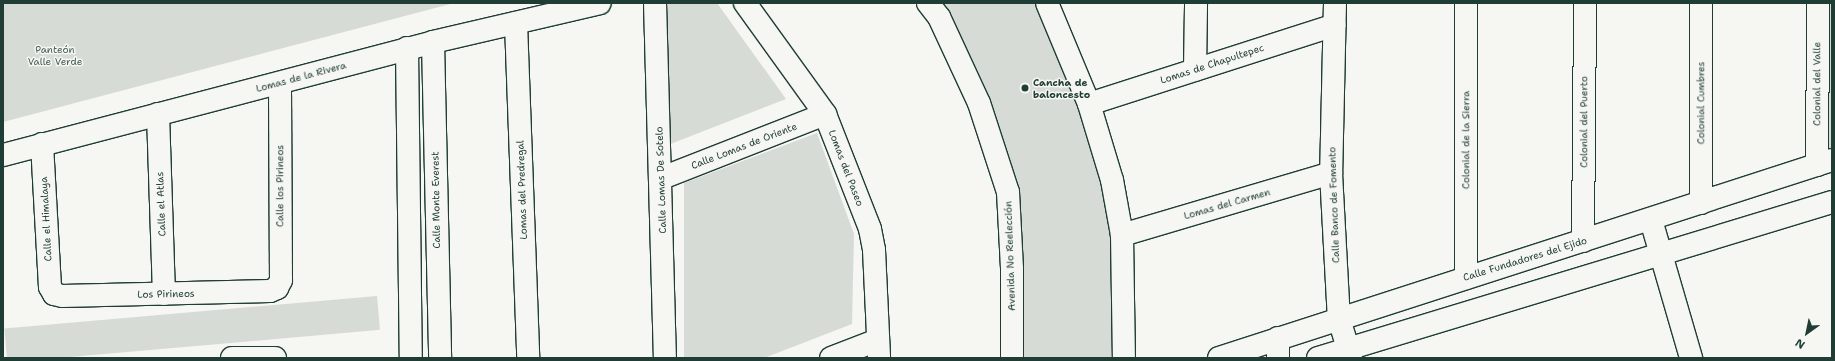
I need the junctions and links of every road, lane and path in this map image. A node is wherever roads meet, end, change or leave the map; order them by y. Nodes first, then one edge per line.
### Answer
1 (600, 3) edge
2 (656, 3) edge
3 (745, 3) edge
4 (928, 3) edge
5 (1047, 3) edge
6 (1196, 3) edge
7 (1335, 3) edge
8 (1466, 3) edge
9 (1585, 3) edge
10 (1701, 3) edge
11 (1818, 3) edge
12 (516, 23) junction
13 (1335, 25) junction
14 (433, 42) junction
15 (407, 48) junction
16 (1195, 70) junction
17 (280, 83) junction
18 (1089, 104) junction
19 (158, 114) junction
20 (825, 114) junction
21 (42, 144) junction
22 (3, 155) edge
23 (1824, 163) edge
24 (1331, 173) junction
25 (662, 178) junction
26 (1832, 202) edge
27 (1701, 204) junction
28 (1651, 220) junction
29 (1122, 235) junction
30 (1583, 242) junction
31 (1660, 255) junction
32 (1466, 278) junction
33 (277, 288) joint
34 (54, 294) joint
35 (164, 294) junction
36 (1339, 319) junction
37 (1278, 348) edge
38 (879, 349) edge
39 (1254, 352) edge
40 (1349, 353) edge
41 (232, 358) edge
42 (275, 358) edge
43 (411, 358) edge
44 (440, 358) edge
45 (528, 358) edge
46 (665, 358) edge
47 (831, 358) edge
48 (1012, 358) edge
49 (1124, 358) edge
50 (1219, 358) edge
51 (1318, 358) edge
52 (1691, 358) edge

1 - 12 street, Lomas de la Rivera
2 - 25 street, Calle Lomas De Sotelo
3 - 20 street, Lomas del Paseo
4 - 48 street, Avenida No Reelección
5 - 18 street
6 - 16 street
7 - 13 street, Calle Banco de Fomento
8 - 32 street, Colonial de la Sierra
9 - 30 street, Colonial del Puerto
10 - 27 street, Colonial Cumbres
11 - 23 street, Colonial del Valle
12 - 14 street, Lomas de la Rivera
12 - 45 street, Lomas del Predregal
13 - 16 street, Lomas de Chapultepec
13 - 24 street, Calle Banco de Fomento
14 - 15 street, Lomas de la Rivera
14 - 44 street, Calle Monte Everest
15 - 17 street, Lomas de la Rivera
15 - 43 street
16 - 18 street, Lomas de Chapultepec
17 - 19 street, Lomas de la Rivera
17 - 33 street, Calle los Pirineos
18 - 29 street
19 - 21 street, Lomas de la Rivera
19 - 35 street, Calle el Atlas
20 - 25 street, Calle Lomas de Oriente
20 - 38 street, Lomas del Paseo
21 - 22 street, Lomas de la Rivera
21 - 34 street, Calle el Himalaya
23 - 27 street, Calle Fundadores del Ejido
24 - 29 street, Lomas del Carmen
24 - 36 street, Calle Banco de Fomento
25 - 46 street, Calle Lomas De Sotelo
26 - 31 street
27 - 28 street, Calle Fundadores del Ejido
28 - 30 street, Calle Fundadores del Ejido
28 - 31 street
29 - 49 street
30 - 32 street, Calle Fundadores del Ejido
31 - 40 street
31 - 52 street
32 - 36 street, Calle Fundadores del Ejido
33 - 35 street, Los Pirineos
34 - 35 street, Los Pirineos
36 - 37 street, Calle Fundadores del Ejido
36 - 40 street, Calle Banco de Fomento
37 - 39 street, Calle Fundadores del Ejido
38 - 47 street
39 - 50 street, Calle Fundadores del Ejido
40 - 51 street
41 - 42 street

